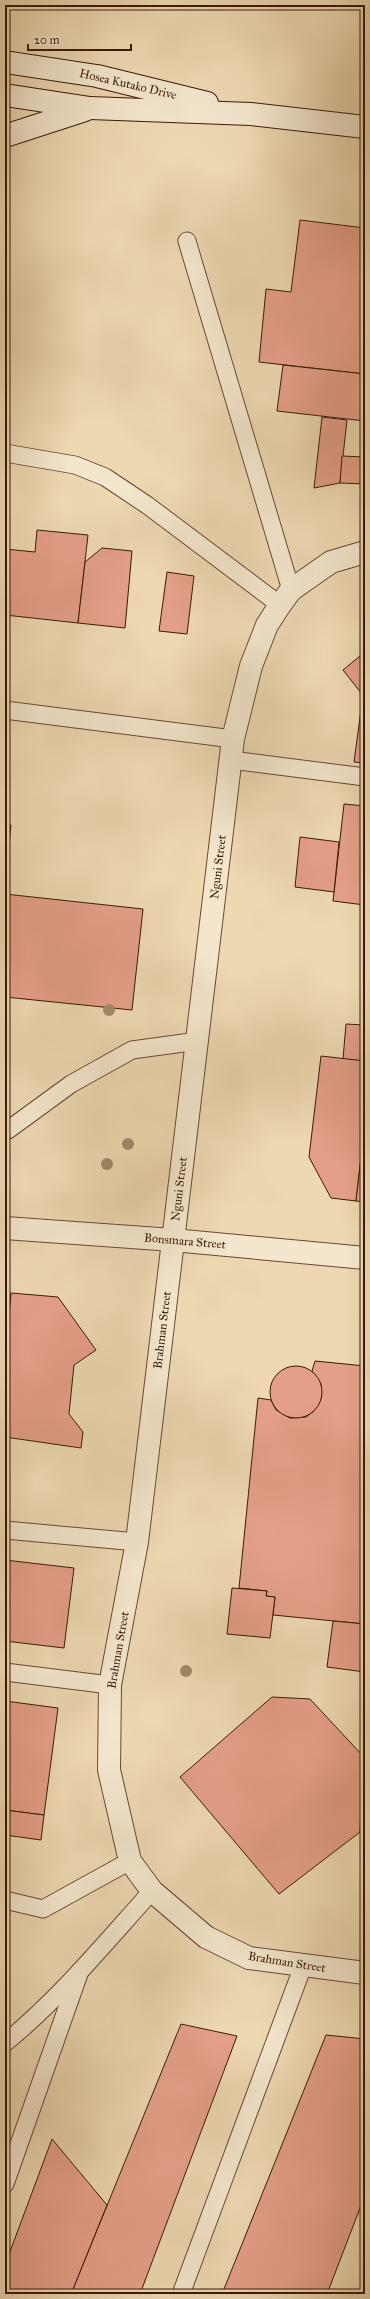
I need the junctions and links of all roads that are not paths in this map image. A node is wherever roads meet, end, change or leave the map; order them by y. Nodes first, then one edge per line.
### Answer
1 (5, 62) edge
2 (5, 95) edge
3 (90, 108) junction
4 (250, 114) junction
5 (365, 127) edge
6 (5, 136) edge
7 (187, 241) dead end
8 (5, 453) edge
9 (365, 552) edge
10 (286, 598) junction
11 (5, 710) edge
12 (232, 749) junction
13 (365, 777) edge
14 (198, 1041) junction
15 (6, 1131) edge
16 (5, 1228) edge
17 (173, 1240) junction
18 (365, 1258) edge
19 (5, 1530) edge
20 (137, 1542) junction
21 (5, 1672) edge
22 (110, 1685) junction
23 (130, 1861) junction
24 (152, 1891) junction
25 (5, 1900) edge
26 (303, 1966) junction
27 (80, 1971) junction
28 (365, 1973) edge
29 (5, 2043) edge
30 (5, 2184) edge
31 (181, 2294) edge

1 - 4 street, Hosea Kutako Drive
2 - 3 street, Hosea Kutako Drive
3 - 4 street, Hosea Kutako Drive
3 - 6 street
4 - 5 street, Hosea Kutako Drive
7 - 10 lane
8 - 10 lane
9 - 10 street, Nguni Street
10 - 12 street, Nguni Street
11 - 12 lane
12 - 13 lane
12 - 14 street, Nguni Street
14 - 15 lane
14 - 17 street, Nguni Street
16 - 17 street, Bonsmara Street
17 - 18 street, Bonsmara Street
17 - 20 street, Brahman Street
19 - 20 lane
20 - 22 street, Brahman Street
21 - 22 lane
22 - 23 street, Brahman Street
23 - 24 street, Brahman Street
23 - 25 lane
24 - 26 street, Brahman Street
24 - 27 lane
26 - 28 street, Brahman Street
26 - 31 lane
27 - 29 lane
27 - 30 lane

